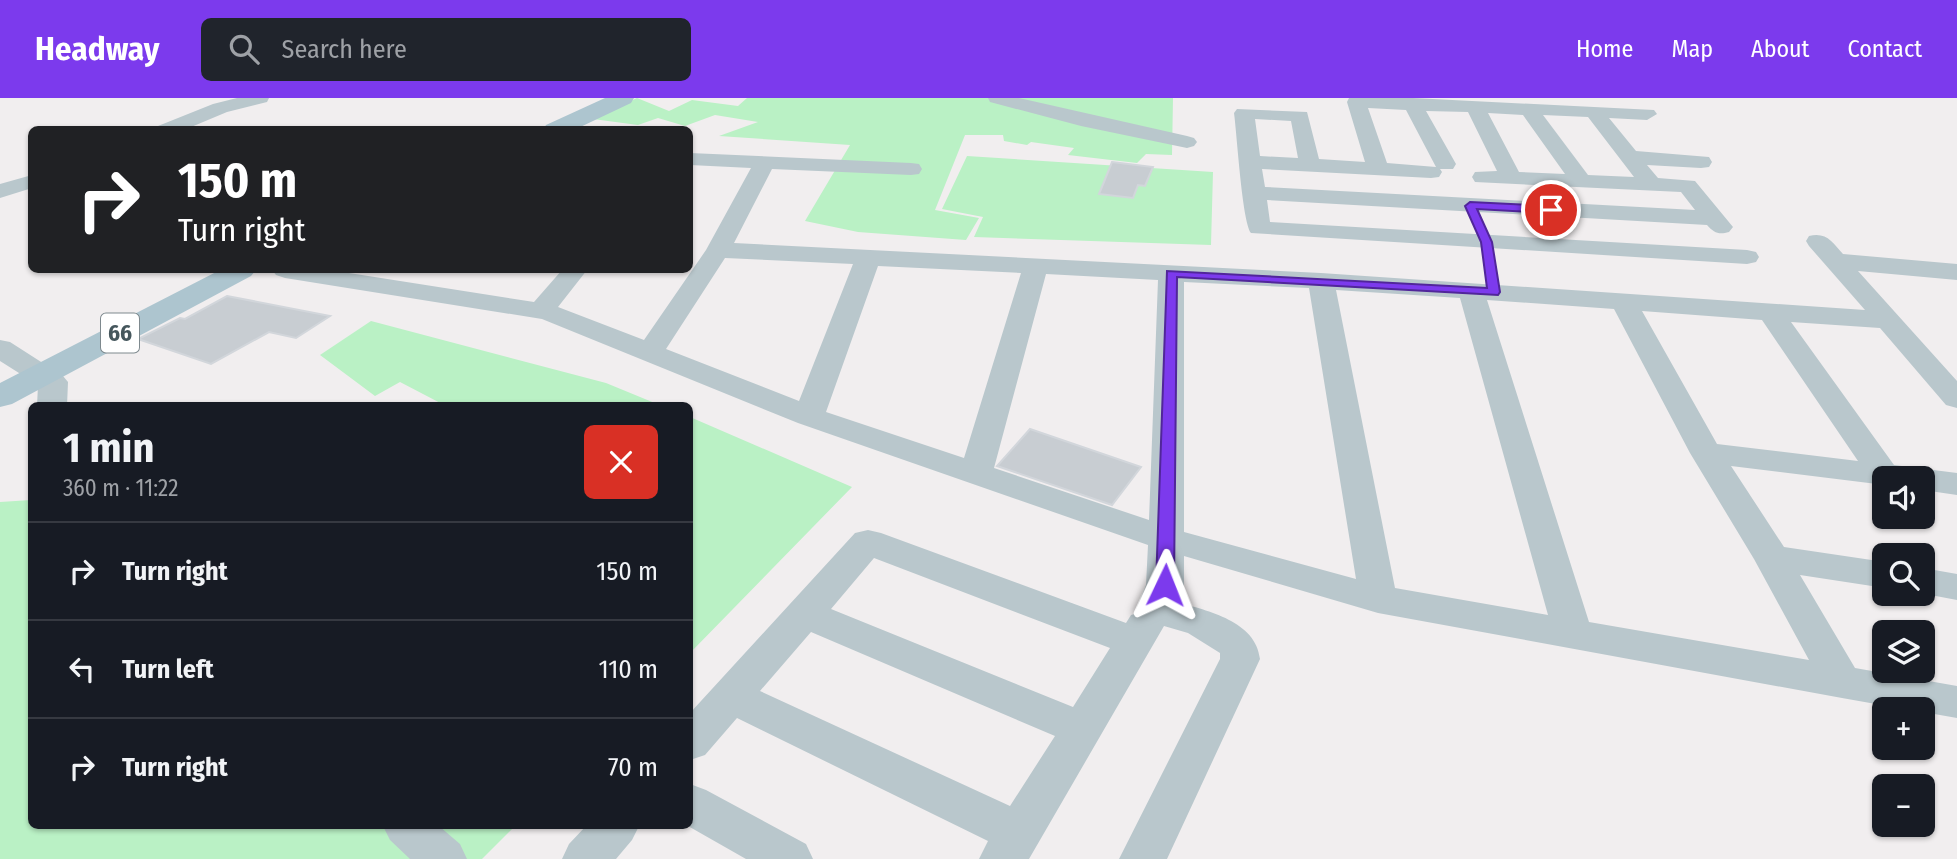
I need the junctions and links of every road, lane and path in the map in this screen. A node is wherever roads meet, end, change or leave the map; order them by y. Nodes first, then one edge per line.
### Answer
1 (260, 98) edge
2 (623, 98) edge
3 (997, 98) edge
4 (1413, 103) junction
5 (1475, 107) junction
6 (1529, 110) junction
7 (1594, 112) junction
8 (1647, 114) dead end
9 (175, 126) edge
10 (563, 126) edge
11 (1187, 142) dead end
12 (1630, 157) junction
13 (693, 159) edge
14 (1251, 162) junction
15 (1701, 162) dead end
16 (764, 163) junction
17 (1310, 165) junction
18 (1438, 168) junction
19 (911, 169) dead end
20 (1378, 169) junction
21 (1511, 177) junction
22 (1581, 181) junction
23 (28, 182) edge
24 (1652, 185) junction
25 (1471, 189) junction
26 (0, 191) edge
27 (1254, 193) junction
28 (1713, 218) junction
29 (1486, 242) junction
30 (718, 250) junction
31 (868, 258) junction
32 (1035, 267) junction
33 (1945, 272) edge
34 (235, 273) edge
35 (332, 273) edge
36 (572, 273) edge
37 (1171, 273) junction
38 (426, 279) edge
39 (1321, 281) junction
40 (1482, 291) junction
41 (1957, 293) edge
42 (1622, 300) junction
43 (541, 310) junction
44 (1770, 311) junction
45 (1886, 320) junction
46 (0, 348) edge
47 (650, 352) junction
48 (43, 373) junction
49 (0, 397) edge
50 (1957, 399) edge
51 (52, 402) edge
52 (809, 416) junction
53 (1706, 453) junction
54 (1878, 466) edge
55 (976, 472) junction
56 (1872, 472) edge
57 (1935, 481) edge
58 (1957, 484) edge
59 (1167, 538) junction
60 (1772, 558) junction
61 (1872, 573) edge
62 (1935, 584) edge
63 (1957, 587) edge
64 (1378, 599) junction
65 (804, 612) junction
66 (1145, 625) junction
67 (1573, 634) junction
68 (1842, 682) junction
69 (731, 696) junction
70 (1957, 702) edge
71 (1082, 729) junction
72 (693, 739) edge
73 (693, 806) edge
74 (409, 829) edge
75 (613, 829) edge
76 (1011, 846) edge
77 (760, 852) edge
78 (443, 859) edge
79 (586, 859) edge
80 (1143, 859) edge

1 - 9 street
2 - 10 main road
3 - 11 street
4 - 5 street
4 - 18 street
4 - 20 street
5 - 6 street
5 - 21 street
6 - 7 street
6 - 22 street
7 - 8 street
7 - 12 street
12 - 15 street
12 - 24 street
13 - 16 street
14 - 17 street
14 - 17 street
14 - 27 street
16 - 19 street
16 - 30 street
17 - 20 street
18 - 20 street
18 - 25 street
21 - 22 street
21 - 25 street
22 - 24 street
23 - 26 street
24 - 28 street
25 - 27 street
25 - 28 street
25 - 29 street
27 - 29 street
28 - 29 street
29 - 40 street
30 - 31 street
30 - 47 street
31 - 32 street
31 - 52 street
32 - 37 street
32 - 55 street
33 - 41 street
33 - 45 street
34 - 48 main road, 66
35 - 38 street
36 - 43 street
37 - 39 street
37 - 59 street
38 - 43 street
39 - 40 street
39 - 64 street
40 - 42 street
40 - 67 street
42 - 44 street
42 - 53 street
43 - 47 street
44 - 45 street
44 - 54 street
45 - 50 street
46 - 48 street
47 - 52 street
48 - 49 main road, 66
48 - 51 street
52 - 55 street
53 - 56 street
53 - 60 street
55 - 59 street
57 - 58 street
59 - 64 street
59 - 66 street
60 - 61 street
60 - 68 street
62 - 63 street
64 - 67 street
65 - 66 street
65 - 69 street
65 - 71 street
66 - 71 street
66 - 80 street
67 - 68 street
68 - 70 street
69 - 72 street
69 - 76 street
71 - 76 street
73 - 77 street
74 - 78 street
75 - 79 street

